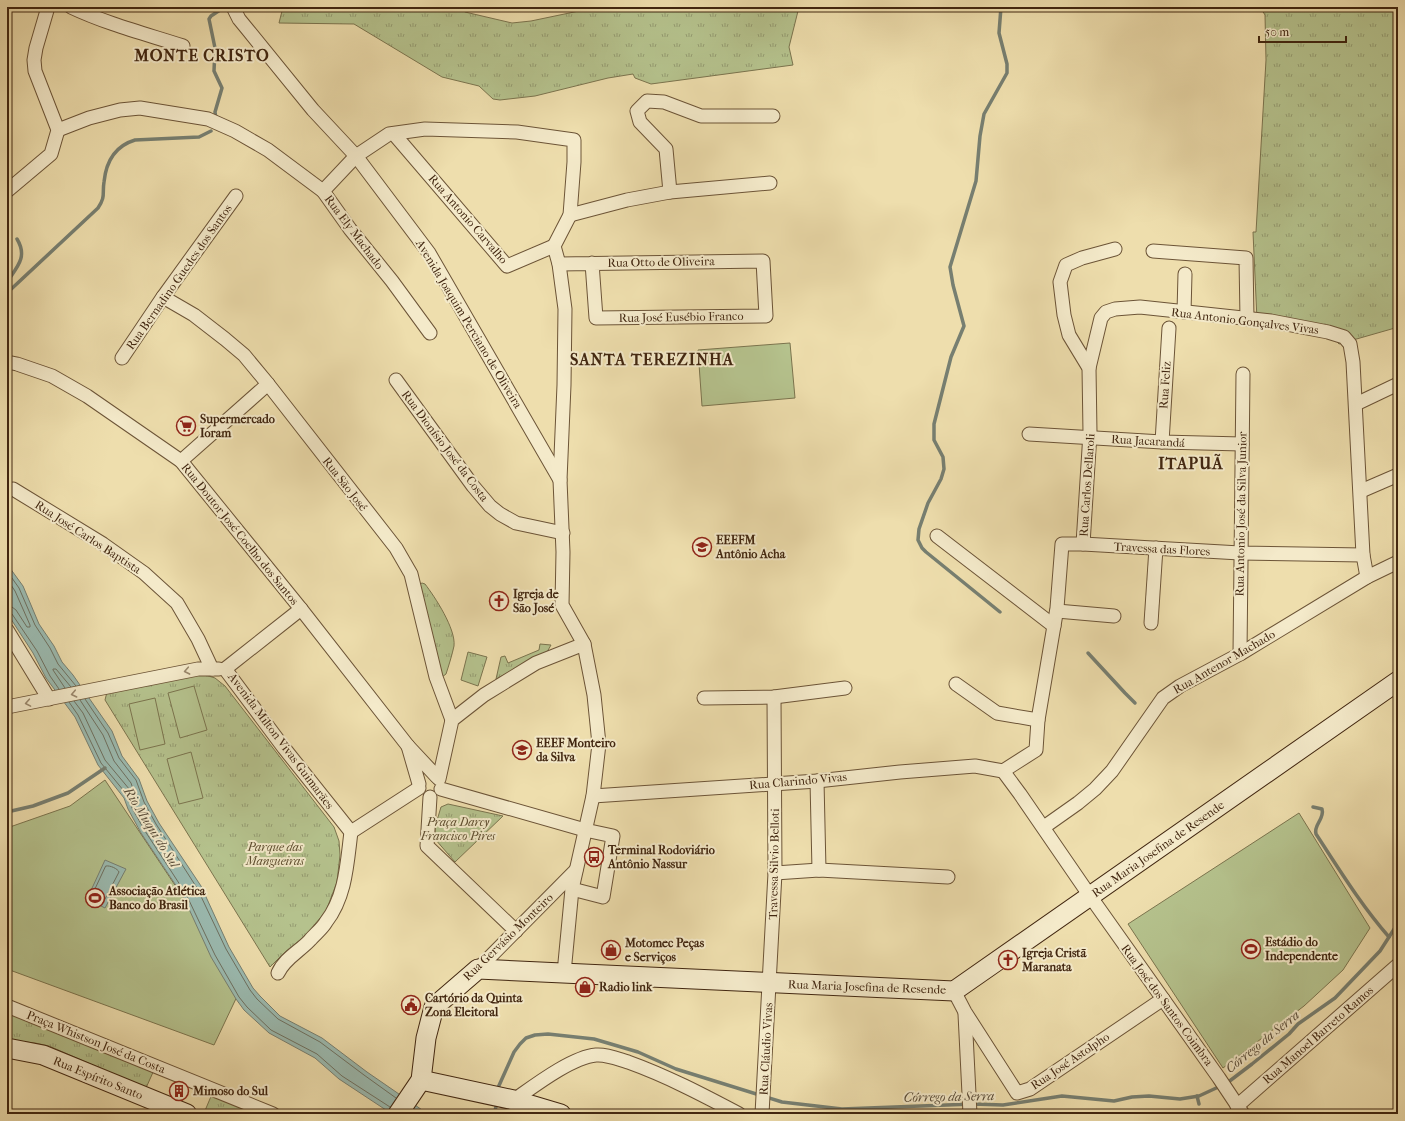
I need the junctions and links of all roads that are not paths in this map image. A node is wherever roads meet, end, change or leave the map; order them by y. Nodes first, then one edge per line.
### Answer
1 (48, 7) edge
2 (71, 7) edge
3 (233, 7) edge
4 (183, 46) dead end
5 (773, 116) dead end
6 (58, 130) junction
7 (394, 134) junction
8 (356, 156) junction
9 (770, 183) dead end
10 (323, 190) junction
11 (7, 191) edge
12 (670, 192) junction
13 (236, 196) dead end
14 (570, 215) junction
15 (554, 246) junction
16 (1115, 249) dead end
17 (1152, 251) dead end
18 (763, 261) joint
19 (592, 263) junction
20 (559, 264) junction
21 (1185, 274) dead end
22 (163, 297) junction
23 (1184, 312) junction
24 (1247, 319) junction
25 (1169, 328) dead end
26 (430, 334) dead end
27 (122, 358) dead end
28 (7, 362) edge
29 (1089, 368) junction
30 (1243, 374) dead end
31 (396, 380) dead end
32 (268, 384) junction
33 (1398, 384) edge
34 (1356, 404) junction
35 (1030, 434) dead end
36 (1090, 438) junction
37 (1162, 442) junction
38 (1242, 444) junction
39 (181, 461) junction
40 (1398, 475) edge
41 (560, 480) junction
42 (13, 490) dead end
43 (1361, 492) junction
44 (563, 533) junction
45 (937, 536) dead end
46 (1083, 544) junction
47 (1156, 548) junction
48 (1240, 553) junction
49 (1363, 555) junction
50 (1398, 562) edge
51 (1366, 577) junction
52 (301, 609) junction
53 (1057, 611) junction
54 (1114, 616) dead end
55 (1151, 623) dead end
56 (1054, 626) junction
57 (7, 630) edge
58 (584, 644) junction
59 (1240, 654) junction
60 (225, 668) junction
61 (212, 669) junction
62 (1398, 681) edge
63 (956, 684) dead end
64 (845, 688) dead end
65 (774, 697) junction
66 (704, 698) dead end
67 (49, 699) junction
68 (7, 707) edge
69 (452, 720) junction
70 (1038, 720) junction
71 (408, 746) junction
72 (1003, 771) junction
73 (817, 781) junction
74 (439, 782) junction
75 (775, 784) junction
76 (419, 786) junction
77 (592, 796) junction
78 (430, 797) junction
79 (1044, 827) junction
80 (585, 830) junction
81 (351, 832) junction
82 (576, 870) junction
83 (819, 870) junction
84 (775, 873) junction
85 (948, 877) dead end
86 (572, 889) junction
87 (1090, 896) junction
88 (516, 931) junction
89 (1398, 965) edge
90 (478, 969) junction
91 (278, 973) dead end
92 (564, 973) junction
93 (769, 983) junction
94 (954, 991) junction
95 (1163, 999) junction
96 (7, 1006) edge
97 (965, 1012) junction
98 (7, 1048) edge
99 (416, 1087) junction
100 (503, 1098) junction
101 (1240, 1110) edge
102 (762, 1111) edge
103 (970, 1113) edge
104 (188, 1114) edge
105 (273, 1114) edge
106 (398, 1114) edge
107 (561, 1114) edge
108 (739, 1114) edge

1 - 6 street
2 - 4 street
3 - 8 street, Avenida Joaquim Perciano de Oliveira
5 - 12 street
6 - 10 street, Rua Ely Machado
6 - 11 street
7 - 8 street
7 - 14 street
7 - 15 street, Rua Antonio Carvalho
8 - 10 street
8 - 41 street, Avenida Joaquim Perciano de Oliveira
9 - 12 street
10 - 26 street, Rua Ely Machado
12 - 14 street
13 - 22 street, Rua Bernadino Guedes dos Santos
14 - 15 street
15 - 20 street
16 - 29 street
17 - 24 street
18 - 19 street, Rua Otto de Oliveira
18 - 19 street, Rua José Eusébio Franco
19 - 20 street, Rua Otto de Oliveira
20 - 41 street
21 - 23 street
22 - 27 street, Rua Bernadino Guedes dos Santos
22 - 32 street, Rua São José
23 - 24 street, Rua Antonio Gonçalves Vivas
23 - 29 street, Rua Antonio Gonçalves Vivas
24 - 34 street, Rua Antonio Gonçalves Vivas
25 - 37 street, Rua Feliz
28 - 39 street, Rua Doutor José Coelho dos Santos
29 - 36 street, Rua Carlos Dellaroli
30 - 38 street, Rua Antonio José da Silva Junior
31 - 44 street, Rua Dionísio José da Costa
32 - 39 street
32 - 69 street, Rua São José
33 - 34 street
34 - 43 street, Rua Antonio Gonçalves Vivas
35 - 36 street, Rua Jacarandá
36 - 37 street, Rua Jacarandá
36 - 46 street, Rua Carlos Dellaroli
37 - 38 street, Rua Jacarandá
38 - 48 street, Rua Antonio José da Silva Junior
39 - 52 street, Rua Doutor José Coelho dos Santos
40 - 43 street
41 - 44 street
42 - 61 street, Rua José Carlos Baptista
43 - 49 street, Rua Antonio Gonçalves Vivas
44 - 58 street
45 - 56 street
46 - 47 street, Travessa das Flores
46 - 53 street, Rua Carlos Dellaroli
47 - 48 street, Travessa das Flores
47 - 55 street
48 - 49 street, Travessa das Flores
48 - 59 street, Rua Antonio José da Silva Junior
49 - 51 street, Rua Antonio Gonçalves Vivas
50 - 51 street, Rua Antenor Machado
51 - 59 street, Rua Antenor Machado
52 - 60 street
52 - 71 street, Rua Doutor José Coelho dos Santos
53 - 54 street
53 - 56 street, Rua Carlos Dellaroli
56 - 70 street, Rua Carlos Dellaroli
57 - 67 street
58 - 69 street
58 - 77 street
59 - 79 street, Rua Antenor Machado
60 - 61 street, Avenida Milton Vivas Guimarães
60 - 81 street, Avenida Milton Vivas Guimarães
61 -> 67 street, Avenida Milton Vivas Guimarães
62 - 87 main road, Rua Maria Josefina de Resende
63 - 70 street
64 - 65 street
65 - 66 street
65 - 75 street, Travessa Silvio Belloti
67 -> 68 street, Avenida Milton Vivas Guimarães
69 - 74 street
70 - 72 street, Rua Carlos Dellaroli
71 - 74 street, Rua Doutor José Coelho dos Santos
71 - 76 street, Rua Doutor José Coelho dos Santos
72 - 73 street, Rua Clarindo Vivas
72 - 79 street, Rua José dos Santos Coimbra
73 - 75 street, Rua Clarindo Vivas
73 - 83 street
74 - 76 street
74 - 78 street
74 - 80 street
75 - 77 street, Rua Clarindo Vivas
75 - 84 street, Travessa Silvio Belloti
76 - 78 street
76 - 81 street
77 - 80 street
78 - 88 street
79 - 87 street, Rua José dos Santos Coimbra
80 - 82 street
80 - 86 street
81 - 91 street
82 - 86 street
82 - 88 street, Rua Gervásio Monteiro
83 - 84 street
83 - 85 street
84 - 93 street, Travessa Silvio Belloti
86 - 92 street
87 - 94 main road, Rua Maria Josefina de Resende
87 - 95 street, Rua José dos Santos Coimbra
88 - 90 street, Rua Gervásio Monteiro
89 - 101 street, Rua Manoel Barreto Ramos
90 - 92 main road, Rua Maria Josefina de Resende
90 - 99 main road, Rua Gervásio Monteiro
92 - 93 main road, Rua Maria Josefina de Resende
93 - 94 main road, Rua Maria Josefina de Resende
93 - 102 street, Rua Cláudio Vivas
94 - 97 street, Rua José Astolpho
95 - 97 street, Rua José Astolpho
95 - 101 street, Rua José dos Santos Coimbra
96 - 105 street, Praça Whistson José da Costa
97 - 103 street
98 - 104 main road, Rua Espírito Santo
99 - 100 main road
99 - 106 main road
100 - 107 main road
100 - 108 street

